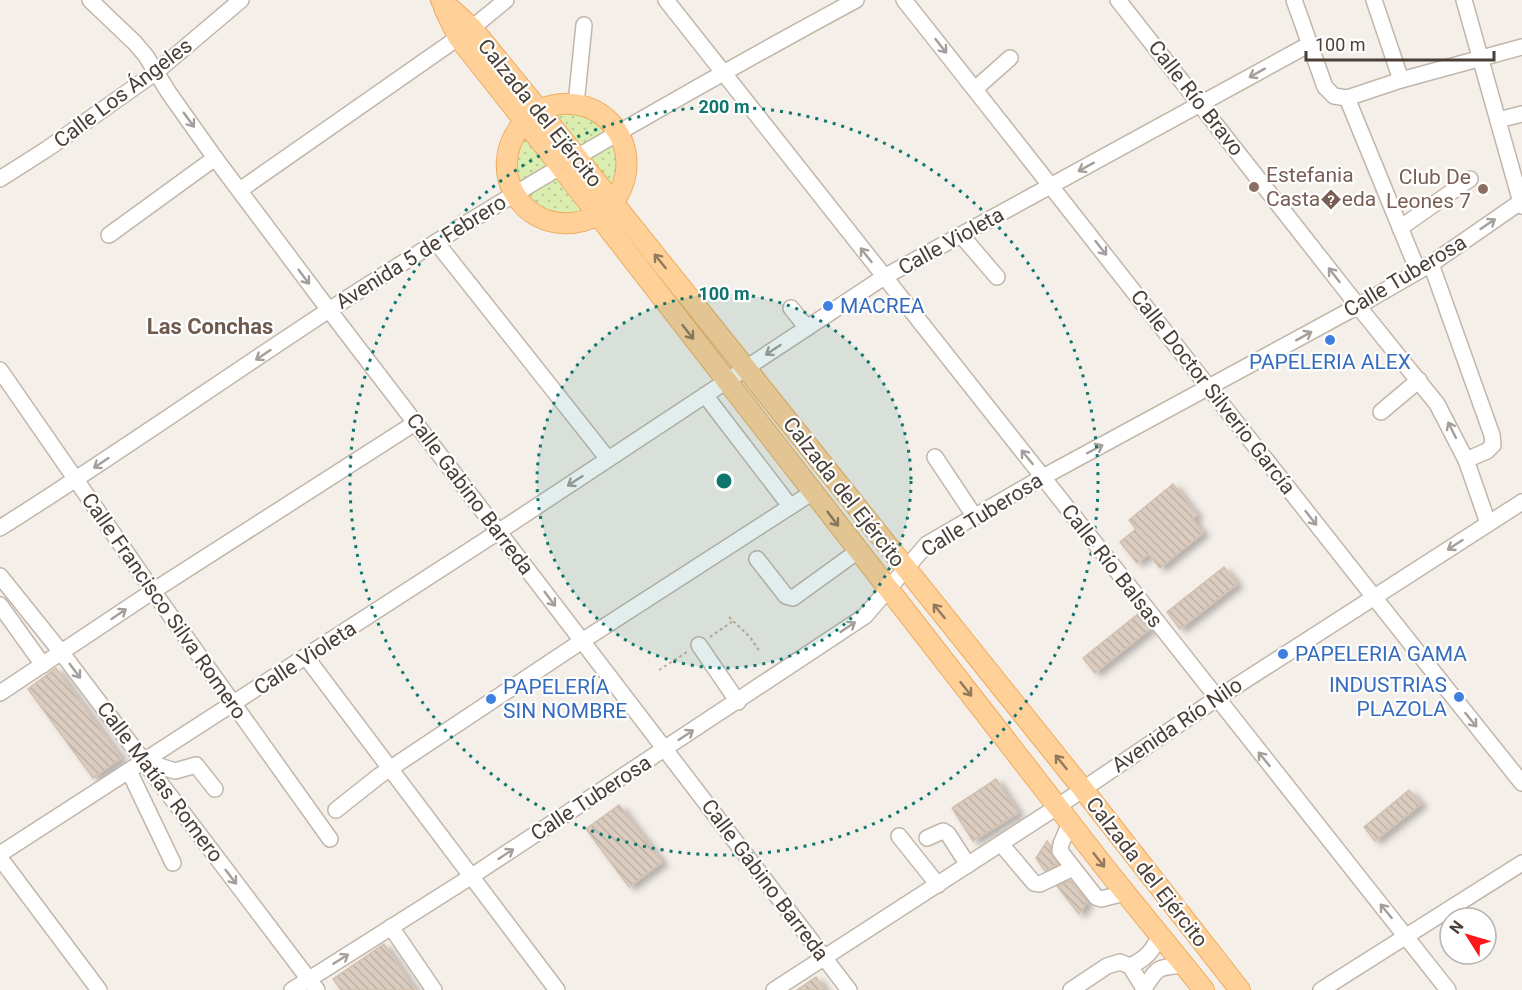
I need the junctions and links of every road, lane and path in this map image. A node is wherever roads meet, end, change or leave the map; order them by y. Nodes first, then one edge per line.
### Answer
1 (90, 0) edge
2 (241, 0) edge
3 (440, 0) edge
4 (506, 0) edge
5 (666, 0) edge
6 (856, 0) edge
7 (904, 0) edge
8 (1118, 0) edge
9 (1374, 0) edge
10 (1464, 0) edge
11 (1297, 1) edge
12 (584, 25) dead end
13 (465, 33) junction
14 (1308, 45) junction
15 (1522, 47) edge
16 (1010, 58) dead end
17 (1480, 58) junction
18 (156, 72) junction
19 (723, 72) junction
20 (1401, 80) junction
21 (975, 89) junction
22 (1347, 98) junction
23 (576, 104) junction
24 (1202, 104) junction
25 (1522, 114) edge
26 (531, 116) junction
27 (1498, 120) junction
28 (618, 132) junction
29 (215, 158) junction
30 (568, 161) junction
31 (0, 179) edge
32 (1470, 179) dead end
33 (1052, 186) junction
34 (240, 190) junction
35 (514, 194) junction
36 (1522, 203) edge
37 (606, 209) junction
38 (1400, 228) junction
39 (109, 235) dead end
40 (961, 235) junction
41 (436, 242) junction
42 (1424, 267) junction
43 (997, 276) dead end
44 (884, 277) junction
45 (1358, 306) junction
46 (791, 308) dead end
47 (329, 310) junction
48 (807, 328) junction
49 (747, 368) junction
50 (0, 370) edge
51 (1419, 380) junction
52 (726, 381) junction
53 (1210, 387) junction
54 (705, 395) junction
55 (743, 402) junction
56 (1381, 412) dead end
57 (722, 418) junction
58 (415, 423) junction
59 (935, 457) dead end
60 (608, 459) junction
61 (1466, 460) junction
62 (800, 475) junction
63 (1043, 477) junction
64 (76, 480) junction
65 (778, 492) junction
66 (813, 492) junction
67 (790, 506) junction
68 (1519, 510) edge
69 (975, 517) junction
70 (1488, 524) junction
71 (0, 528) edge
72 (498, 532) junction
73 (858, 550) junction
74 (757, 559) dead end
75 (905, 569) junction
76 (0, 576) edge
77 (888, 590) junction
78 (153, 591) junction
79 (1373, 597) junction
80 (0, 605) edge
81 (729, 616) dead end
82 (36, 621) junction
83 (20, 633) junction
84 (582, 641) junction
85 (699, 645) dead end
86 (61, 652) junction
87 (760, 652) dead end
88 (306, 657) junction
89 (42, 665) junction
90 (0, 693) edge
91 (1216, 699) junction
92 (738, 702) junction
93 (233, 704) junction
94 (664, 749) junction
95 (144, 761) junction
96 (390, 769) junction
97 (129, 771) junction
98 (1522, 783) edge
99 (1082, 788) junction
100 (214, 789) dead end
101 (1058, 807) junction
102 (336, 810) dead end
103 (1070, 823) junction
104 (899, 836) dead end
105 (927, 838) dead end
106 (330, 839) dead end
107 (1001, 843) junction
108 (0, 854) edge
109 (0, 858) edge
110 (173, 863) dead end
111 (1522, 863) edge
112 (968, 865) junction
113 (1073, 868) junction
114 (472, 876) junction
115 (938, 885) junction
116 (1125, 893) junction
117 (391, 927) junction
118 (1160, 936) junction
119 (1406, 936) junction
120 (824, 958) junction
121 (1182, 964) junction
122 (1130, 966) junction
123 (313, 984) edge
124 (99, 990) edge
125 (292, 990) edge
126 (434, 990) edge
127 (557, 990) edge
128 (774, 990) edge
129 (849, 990) edge
130 (1071, 990) edge
131 (1144, 990) edge
132 (1204, 990) edge
133 (1240, 990) edge
134 (1321, 990) edge
135 (1448, 990) edge

1 - 18 street, Calle Gabino Barreda
2 - 18 street, Calle Los Ángeles
3 - 13 main road, Calzada del Ejército
4 - 13 street
5 - 19 street, Calle Río Balsas
6 - 19 street, Avenida 5 de Febrero
7 -> 21 street, Calle Doctor Silverio García
8 - 24 street, Calle Río Bravo
9 - 20 street
10 - 17 street
11 - 14 street
12 - 23 street
13 - 26 main road, Calzada del Ejército
13 - 34 street
14 - 22 street
14 -> 24 street, Calle Violeta
15 - 17 street
16 - 21 street
17 - 20 street
17 - 27 street
18 -> 29 street, Calle Gabino Barreda
18 - 31 street, Calle Los Ángeles
19 - 28 street, Avenida 5 de Febrero
44 -> 19 street, Calle Río Balsas
20 - 22 street
21 - 33 street, Calle Doctor Silverio García
22 - 38 street
23 - 26 main road
23 - 28 main road
24 -> 33 street, Calle Violeta
45 -> 24 street, Calle Río Bravo
25 - 27 street
26 - 30 main road, Calzada del Ejército
26 - 35 main road
27 - 36 street
28 - 30 street, Avenida 5 de Febrero
28 - 37 main road
29 - 34 street, Calle Gabino Barreda
29 - 39 street
30 - 35 street, Avenida 5 de Febrero
30 - 37 main road, Calzada del Ejército
32 - 38 street
33 - 40 street, Calle Violeta
33 -> 53 street, Calle Doctor Silverio García
34 -> 47 street, Calle Gabino Barreda
35 - 37 main road
35 - 41 street, Avenida 5 de Febrero
42 -> 36 street, Calle Tuberosa
49 -> 37 main road, Calzada del Ejército
37 -> 52 main road, Calzada del Ejército
38 - 42 street
40 - 43 street
40 - 44 street, Calle Violeta
41 - 47 street, Avenida 5 de Febrero
41 - 60 street
42 - 45 street, Calle Tuberosa
42 - 61 street
44 - 48 street, Calle Violeta
63 -> 44 street, Calle Río Balsas
45 - 51 street, Calle Río Bravo
53 -> 45 street, Calle Tuberosa
46 - 48 street
47 - 58 street, Calle Gabino Barreda
47 -> 64 street, Avenida 5 de Febrero
48 -> 49 street, Calle Violeta
49 - 52 street, Calle Violeta
49 - 75 main road, Calzada del Ejército
50 - 64 street, Calle Francisco Silva Romero
51 - 56 street
61 -> 51 street, Calle Río Bravo
52 - 54 street, Calle Violeta
52 - 55 main road, Calzada del Ejército
63 -> 53 street, Calle Tuberosa
53 -> 79 street, Calle Doctor Silverio García
54 - 57 street
54 - 60 street, Calle Violeta
55 - 57 street
55 - 62 main road, Calzada del Ejército
57 - 65 street
58 - 72 street, Calle Gabino Barreda
58 - 78 street
59 - 69 street
60 -> 72 street, Calle Violeta
61 - 70 street, Calle Río Bravo
62 - 65 street
62 - 66 main road, Calzada del Ejército
63 - 69 street, Calle Tuberosa
63 - 91 street, Calle Río Balsas
64 - 71 street, Avenida 5 de Febrero
64 - 78 street, Calle Francisco Silva Romero
65 - 67 street
66 - 67 street
66 -> 73 main road, Calzada del Ejército
67 - 84 street
68 - 70 street, Avenida Río Nilo
69 - 75 street, Calle Tuberosa
70 -> 79 street, Avenida Río Nilo
72 -> 84 street, Calle Gabino Barreda
72 - 88 street, Calle Violeta
73 - 74 street
73 - 77 main road, Calzada del Ejército
75 - 77 street, Calle Tuberosa
99 -> 75 main road, Calzada del Ejército
76 - 82 street, Calle Matías Romero
92 -> 77 street, Calle Tuberosa
77 -> 101 main road, Calzada del Ejército
86 -> 78 street
78 - 93 street, Calle Francisco Silva Romero
79 - 91 street, Avenida Río Nilo
79 -> 98 street, Calle Doctor Silverio García
80 - 83 street
81 - 87 path
82 - 83 street
82 - 86 street, Calle Matías Romero
83 - 89 street
84 - 94 street, Calle Gabino Barreda
84 - 96 street
85 - 92 street
86 - 89 street
86 -> 95 street, Calle Matías Romero
88 - 93 street, Calle Violeta
88 - 96 street
89 - 90 street
91 - 99 street, Avenida Río Nilo
119 -> 91 street, Calle Río Balsas
94 -> 92 street, Calle Tuberosa
93 - 95 street, Calle Violeta
93 - 106 street, Calle Francisco Silva Romero
114 -> 94 street, Calle Tuberosa
94 - 120 street, Calle Gabino Barreda
95 - 97 street, Calle Violeta
95 - 100 street
95 -> 123 street, Calle Matías Romero
96 - 102 street
96 - 114 street
97 - 108 street, Calle Violeta
97 - 110 street
99 - 101 street, Avenida Río Nilo
99 - 133 main road, Calzada del Ejército
101 - 103 main road, Calzada del Ejército
101 - 107 street, Avenida Río Nilo
103 - 113 street
103 -> 116 main road, Calzada del Ejército
104 - 115 street
105 - 112 street
107 - 112 street, Avenida Río Nilo
107 - 113 street
109 - 124 street
111 - 119 street
112 - 115 street, Avenida Río Nilo
113 - 116 street
114 - 117 street, Calle Tuberosa
114 - 127 street
115 - 120 street, Avenida Río Nilo
116 - 118 main road, Calzada del Ejército
123 -> 117 street, Calle Tuberosa
117 - 126 street
118 - 121 main road, Calzada del Ejército
118 - 122 street
119 - 134 street
119 - 135 street, Calle Río Balsas
120 - 128 street, Avenida Río Nilo
120 - 129 street, Calle Gabino Barreda
121 - 131 street
121 - 132 main road, Calzada del Ejército
122 - 130 street
122 - 131 street
123 - 125 street, Calle Tuberosa

